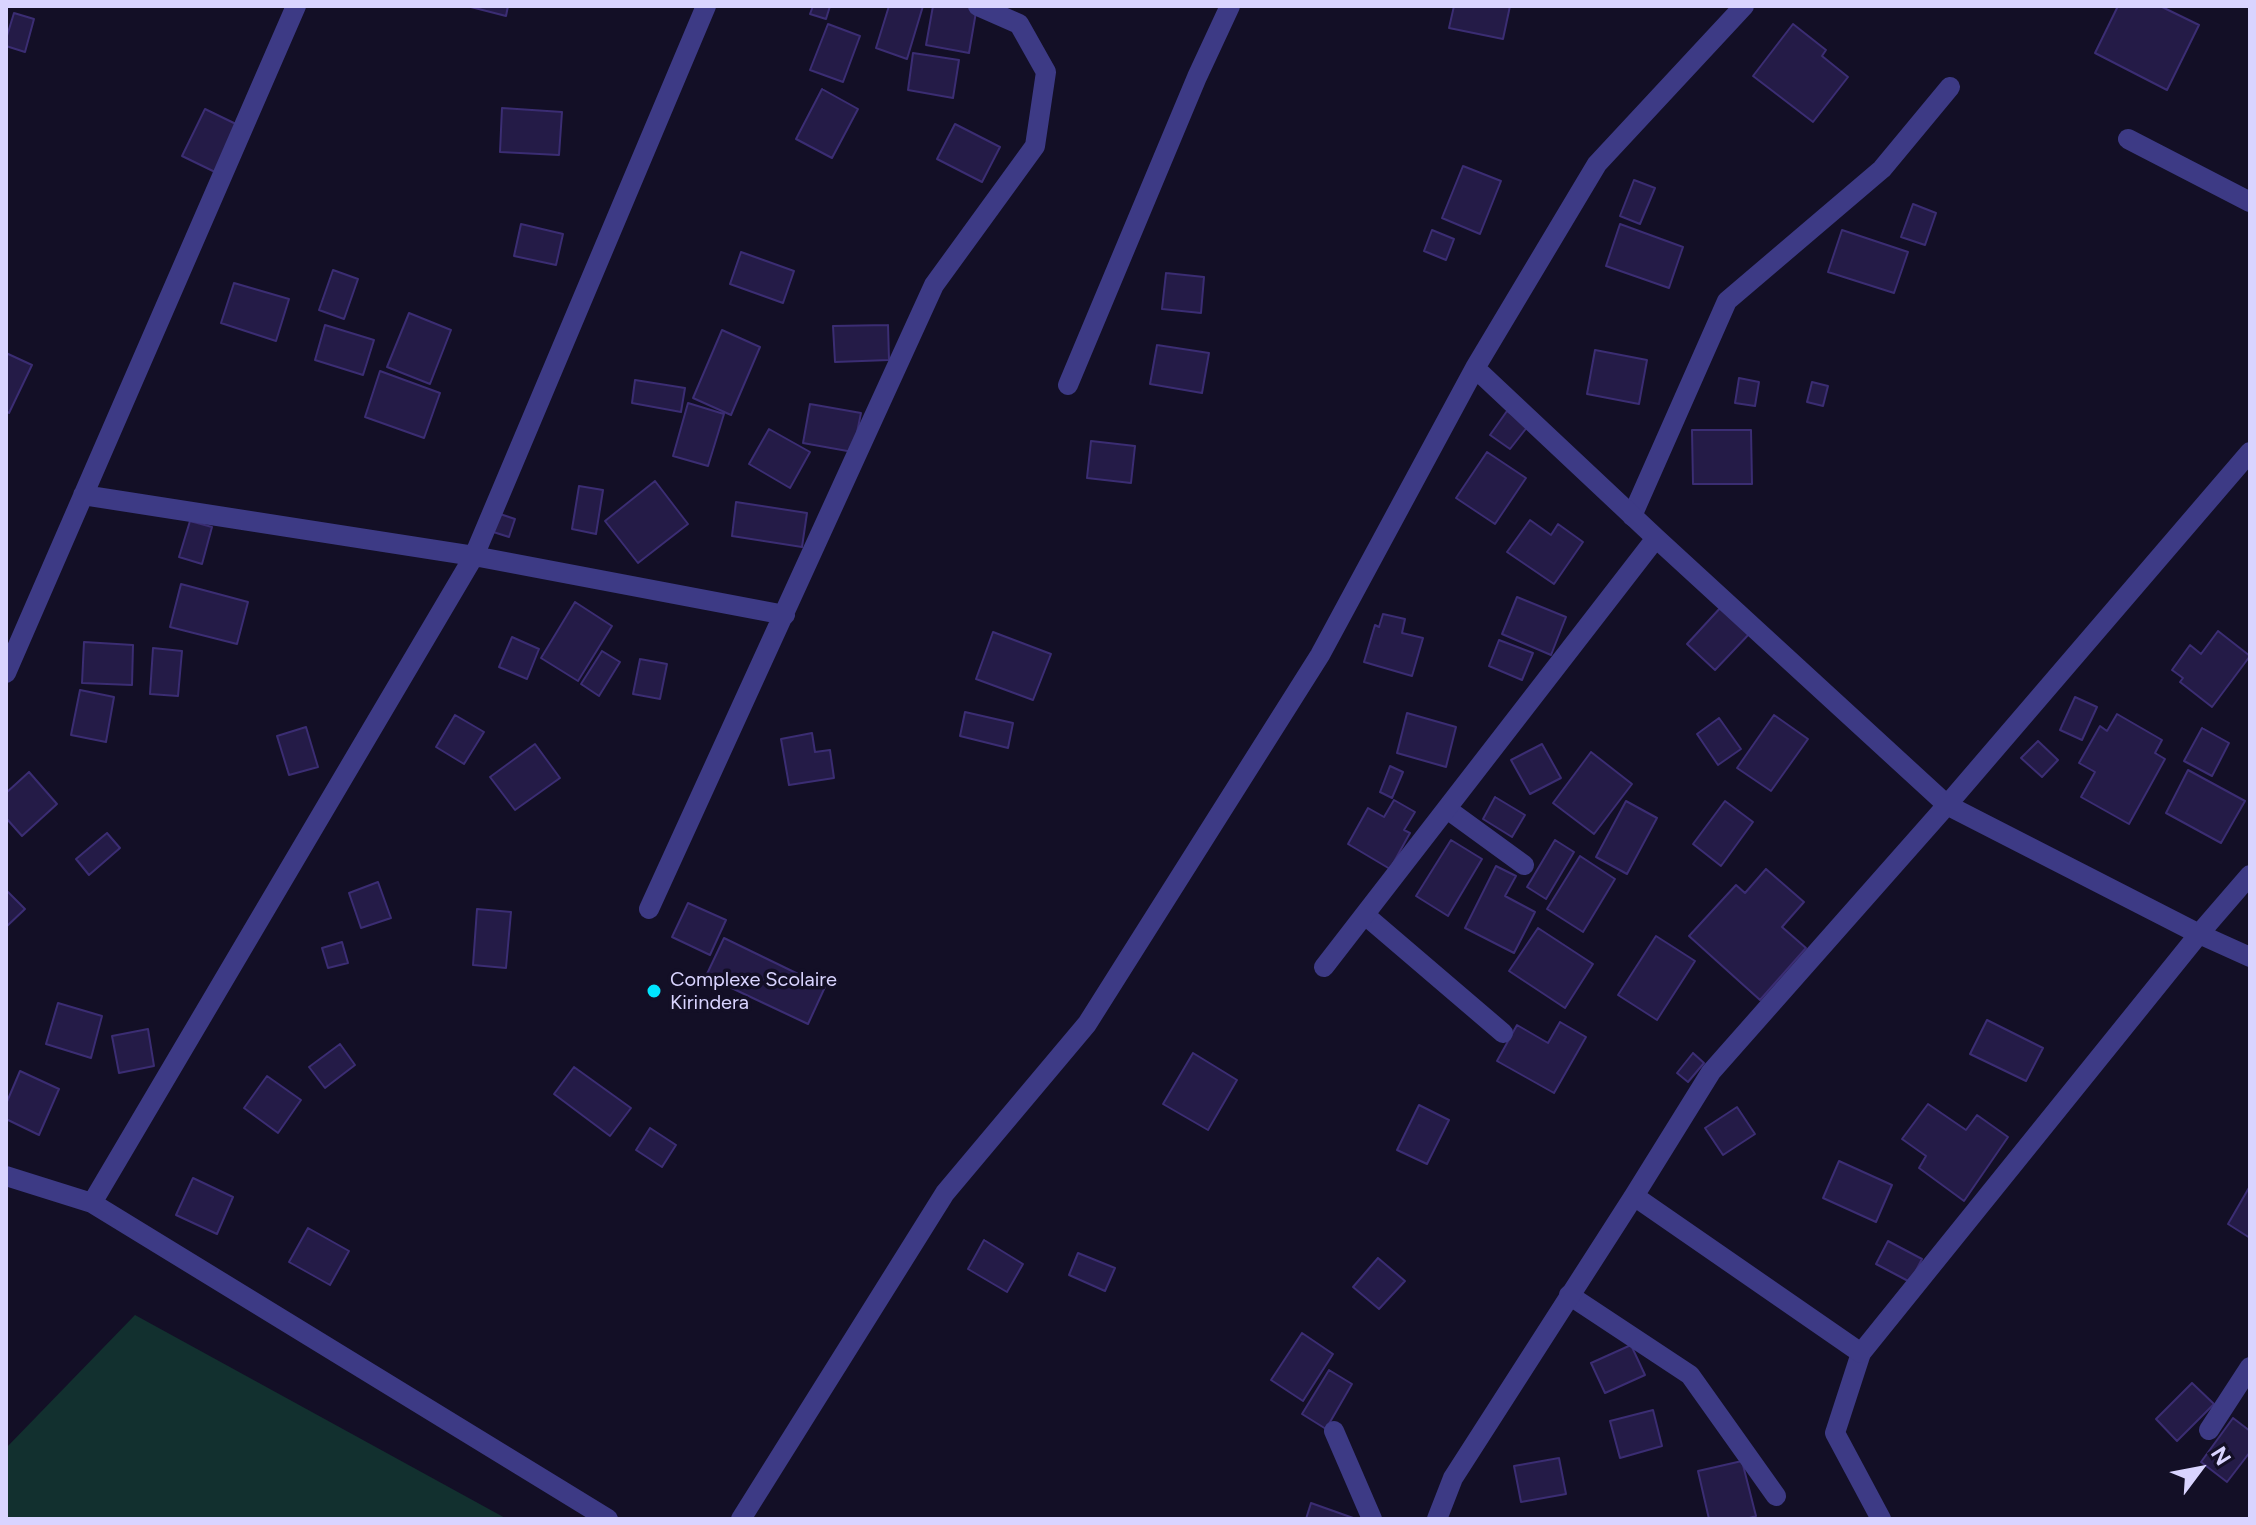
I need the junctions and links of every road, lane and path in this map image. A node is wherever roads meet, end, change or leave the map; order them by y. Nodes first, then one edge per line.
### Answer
1 (296, 6) edge
2 (706, 6) edge
3 (978, 6) edge
4 (1230, 6) edge
5 (1744, 6) edge
6 (1950, 87) dead end
7 (2128, 139) dead end
8 (2250, 202) edge
9 (1475, 368) junction
10 (1068, 385) dead end
11 (2250, 452) edge
12 (83, 495) junction
13 (1632, 516) junction
14 (1656, 538) junction
15 (474, 556) junction
16 (785, 615) junction
17 (6, 673) edge
18 (1947, 805) junction
19 (1447, 809) junction
20 (1524, 865) dead end
21 (2250, 875) edge
22 (649, 909) dead end
23 (1365, 915) junction
24 (2199, 934) junction
25 (2250, 957) edge
26 (1324, 967) dead end
27 (1503, 1033) dead end
28 (6, 1176) edge
29 (1634, 1196) junction
30 (92, 1203) junction
31 (1569, 1295) junction
32 (1861, 1353) junction
33 (2250, 1367) edge
34 (2209, 1430) dead end
35 (1334, 1431) dead end
36 (1776, 1496) dead end
37 (608, 1519) edge
38 (741, 1519) edge
39 (1372, 1519) edge
40 (1437, 1519) edge
41 (1881, 1519) edge

1 - 12 street
2 - 15 street
3 - 16 street
4 - 10 street
5 - 9 street
6 - 13 street
7 - 8 street
9 - 13 street
9 - 38 street
11 - 18 street
12 - 15 street
12 - 17 street
13 - 14 street
14 - 18 street
14 - 19 street
15 - 16 street
15 - 30 street
16 - 22 street
18 - 24 street
18 - 29 street
19 - 20 street
19 - 23 street
21 - 24 street
23 - 26 street
23 - 27 street
24 - 25 street
24 - 32 street
28 - 30 street
29 - 31 street
29 - 32 street
30 - 37 street
31 - 36 street
31 - 40 street
32 - 41 street
33 - 34 street
35 - 39 street

